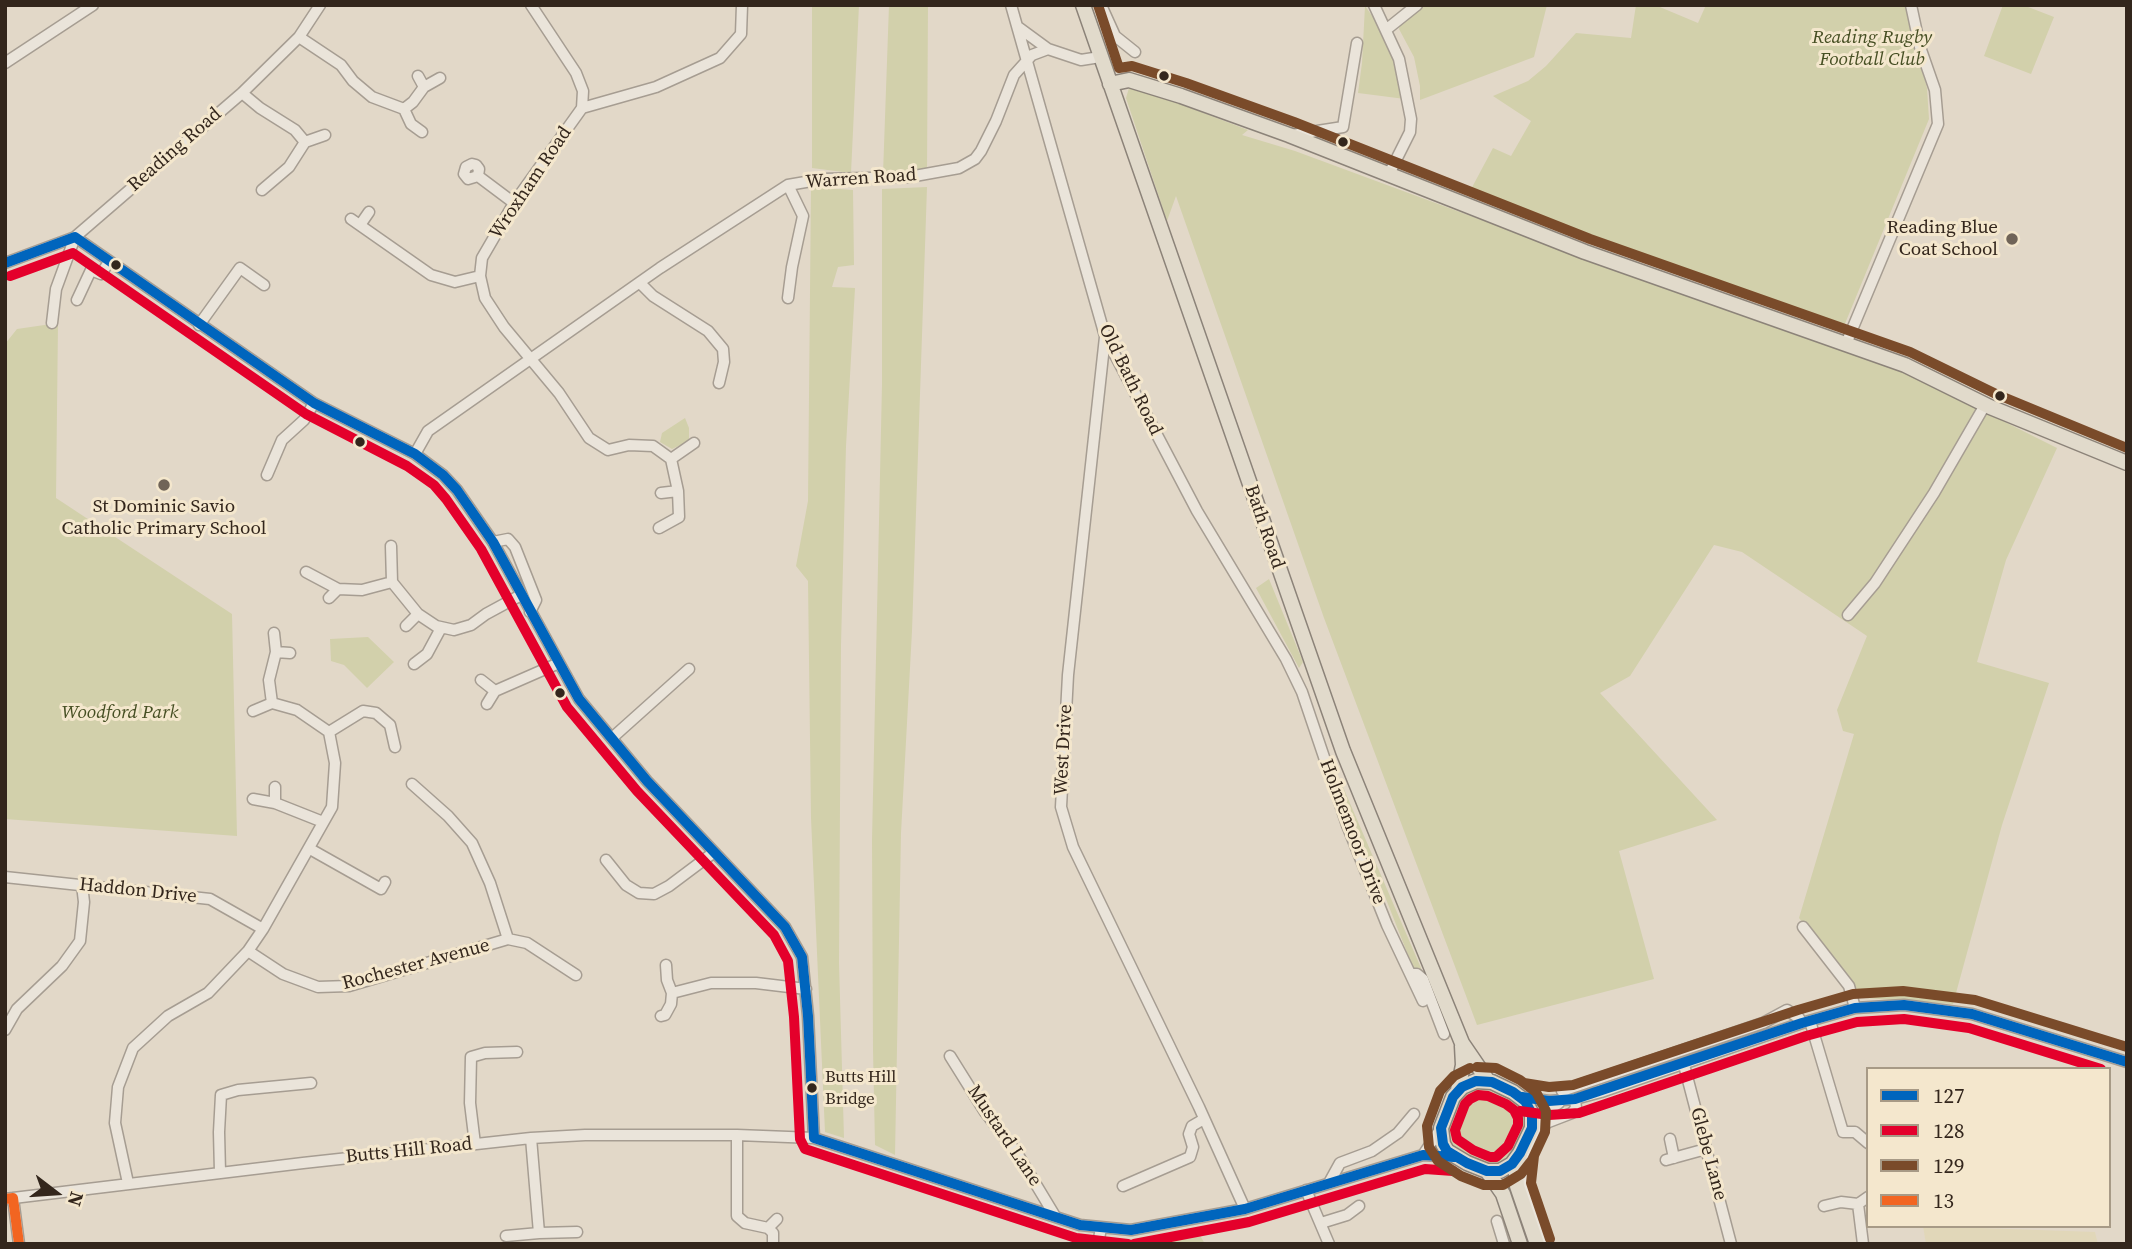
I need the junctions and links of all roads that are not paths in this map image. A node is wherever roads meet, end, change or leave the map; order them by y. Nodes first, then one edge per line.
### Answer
1 (93, 5) edge
2 (320, 5) edge
3 (531, 5) edge
4 (742, 5) edge
5 (1011, 5) edge
6 (1083, 5) edge
7 (1101, 5) edge
8 (1374, 5) edge
9 (1417, 5) edge
10 (1912, 5) edge
11 (1018, 27) junction
12 (1387, 29) junction
13 (299, 37) junction
14 (1357, 43) dead end
15 (1048, 49) junction
16 (1135, 52) dead end
17 (1100, 57) junction
18 (1027, 60) junction
19 (5, 63) edge
20 (440, 78) dead end
21 (1110, 84) junction
22 (1012, 85) junction
23 (1036, 89) junction
24 (242, 93) junction
25 (404, 108) junction
26 (582, 108) junction
27 (422, 132) dead end
28 (325, 135) dead end
29 (1289, 135) junction
30 (305, 142) junction
31 (1389, 174) junction
32 (478, 176) dead end
33 (788, 185) junction
34 (262, 190) dead end
35 (514, 203) junction
36 (369, 212) dead end
37 (75, 237) junction
38 (5, 262) edge
39 (109, 262) junction
40 (480, 276) junction
41 (640, 284) junction
42 (264, 285) dead end
43 (790, 285) junction
44 (803, 287) dead end
45 (788, 298) dead end
46 (77, 300) dead end
47 (52, 323) dead end
48 (199, 324) junction
49 (1105, 336) junction
50 (1846, 344) junction
51 (530, 360) junction
52 (719, 383) dead end
53 (314, 403) junction
54 (1985, 405) junction
55 (694, 443) dead end
56 (415, 454) junction
57 (671, 458) junction
58 (2127, 463) edge
59 (267, 475) dead end
60 (678, 491) junction
61 (661, 492) dead end
62 (659, 528) dead end
63 (493, 542) junction
64 (391, 546) dead end
65 (306, 572) dead end
66 (392, 582) junction
67 (338, 589) junction
68 (521, 595) junction
69 (329, 598) dead end
70 (530, 612) junction
71 (418, 614) junction
72 (1848, 615) dead end
73 (406, 626) dead end
74 (441, 628) junction
75 (274, 633) dead end
76 (276, 652) junction
77 (290, 653) dead end
78 (559, 663) junction
79 (414, 664) dead end
80 (689, 669) dead end
81 (481, 680) dead end
82 (495, 691) junction
83 (1324, 701) junction
84 (272, 703) junction
85 (487, 704) dead end
86 (1306, 706) junction
87 (253, 710) dead end
88 (329, 732) junction
89 (612, 738) junction
90 (395, 747) dead end
91 (412, 784) dead end
92 (275, 787) dead end
93 (253, 799) dead end
94 (275, 803) junction
95 (323, 822) junction
96 (310, 849) junction
97 (713, 853) junction
98 (606, 860) dead end
99 (5, 877) edge
100 (82, 885) junction
101 (381, 889) dead end
102 (1803, 927) dead end
103 (263, 929) junction
104 (508, 939) junction
105 (248, 951) junction
106 (666, 965) dead end
107 (1412, 974) junction
108 (576, 975) dead end
109 (806, 989) junction
110 (672, 993) junction
111 (1423, 1001) dead end
112 (1855, 1008) junction
113 (661, 1016) dead end
114 (1806, 1022) junction
115 (5, 1030) edge
116 (1444, 1034) dead end
117 (1462, 1043) junction
118 (517, 1052) dead end
119 (950, 1056) dead end
120 (2127, 1062) edge
121 (1684, 1065) junction
122 (1597, 1078) junction
123 (1488, 1081) junction
124 (311, 1083) dead end
125 (1458, 1090) junction
126 (1601, 1092) junction
127 (1562, 1096) junction
128 (1522, 1097) junction
129 (1575, 1098) junction
130 (1414, 1114) dead end
131 (1204, 1119) junction
132 (1441, 1128) junction
133 (1532, 1128) junction
134 (737, 1135) junction
135 (531, 1138) junction
136 (814, 1138) junction
137 (1670, 1139) dead end
138 (1866, 1141) edge
139 (475, 1144) junction
140 (1706, 1149) junction
141 (1520, 1153) junction
142 (1423, 1155) junction
143 (1454, 1157) junction
144 (1487, 1171) junction
145 (220, 1172) junction
146 (128, 1183) junction
147 (1329, 1183) junction
148 (1123, 1186) dead end
149 (1306, 1190) junction
150 (9, 1199) edge
151 (1863, 1200) edge
152 (1359, 1206) dead end
153 (1824, 1206) dead end
154 (1244, 1209) junction
155 (1316, 1211) junction
156 (1347, 1215) junction
157 (1055, 1216) junction
158 (776, 1219) dead end
159 (1306, 1219) dead end
160 (1497, 1221) dead end
161 (1358, 1222) dead end
162 (1321, 1223) junction
163 (768, 1228) junction
164 (1101, 1228) junction
165 (577, 1231) dead end
166 (539, 1233) junction
167 (506, 1236) dead end
168 (19, 1244) edge
169 (773, 1244) edge
170 (1098, 1244) edge
171 (1329, 1244) edge
172 (1504, 1244) edge
173 (1520, 1244) edge
174 (1537, 1244) edge
175 (1548, 1244) edge
176 (1731, 1244) edge
177 (1863, 1244) edge

1 - 19 street
2 - 13 street, Reading Road
3 - 26 street, Wroxham Road
4 - 26 street
5 - 11 street, Old Bath Road
6 - 17 main road, Bath Road
7 - 16 street
8 - 12 street
9 - 12 street
10 - 50 street
11 - 15 street
11 - 18 street, Old Bath Road
12 - 31 street
13 - 24 street, Reading Road
13 - 25 street
14 - 29 street
15 - 17 street
15 - 18 street
17 - 21 main road, Bath Road
18 - 22 street, Warren Road
18 - 23 street, Old Bath Road
20 - 25 street
21 - 29 main road
21 - 83 main road, Bath Road
22 - 23 street
22 - 33 street, Warren Road
23 - 49 street, Old Bath Road
24 - 30 street
24 - 37 street, Reading Road
25 - 27 street
26 - 35 street, Wroxham Road
28 - 30 street
29 - 31 main road
30 - 34 street
31 - 50 main road
32 - 35 street
33 - 41 street, Warren Road
33 - 43 street
35 - 40 street, Wroxham Road
36 - 40 street
37 - 38 street, Reading Road
37 - 39 street
37 - 47 street
39 - 46 street
39 - 48 street
40 - 51 street
41 - 51 street, Warren Road
41 - 52 street
42 - 48 street
43 - 44 street
43 - 45 street
48 - 53 street
49 - 86 street, Old Bath Road
49 - 131 street, West Drive
50 - 54 main road
51 - 56 street, Warren Road
51 - 57 street
53 - 56 street
53 - 59 street
54 - 58 main road
54 - 72 street
55 - 57 street
56 - 63 street
57 - 60 street
60 - 61 street
60 - 62 street
63 - 68 street
63 - 70 street
64 - 66 street
65 - 67 street
66 - 67 street
66 - 71 street
67 - 69 street
68 - 70 street
68 - 74 street
70 - 78 street
71 - 73 street
71 - 74 street
74 - 79 street
75 - 76 street
76 - 77 street
76 - 84 street
78 - 82 street
78 - 89 street
80 - 89 street
81 - 82 street
82 - 85 street
83 - 86 street
83 - 117 main road, Bath Road
84 - 87 street
84 - 88 street
86 - 107 street, Holmemoor Drive
88 - 90 street
88 - 95 street
89 - 97 street
91 - 104 street, Rochester Avenue
92 - 94 street
93 - 94 street
94 - 95 street
95 - 96 street
96 - 101 street
96 - 103 street
97 - 98 street
97 - 109 street
99 - 100 street, Haddon Drive
100 - 103 street, Haddon Drive
100 - 115 street
102 - 112 street
103 - 105 street
104 - 105 street, Rochester Avenue
104 - 108 street, Rochester Avenue
105 - 146 street
106 - 110 street
107 - 111 street, Holmemoor Drive
107 - 116 street, Holmemoor Drive
109 - 110 street
109 - 136 street
110 - 113 street
112 - 114 street
112 - 120 street
114 - 121 street
114 - 122 street
114 - 138 street
117 - 123 main road, Bath Road
117 - 125 main road, Bath Road
118 - 139 street
119 - 157 street, Mustard Lane
121 - 126 street
121 - 140 street, Glebe Lane
122 - 126 street
122 - 127 street
123 - 125 main road
123 - 128 main road
124 - 145 street
125 - 132 main road
126 - 129 street
127 - 128 street
127 - 129 street
127 - 133 street
128 - 133 main road
129 - 175 street
130 - 147 street
131 - 148 street
131 - 154 street, West Drive
132 - 142 street
132 - 143 main road
133 - 141 main road
134 - 135 street, Butts Hill Road
134 - 136 street, Butts Hill Road
134 - 163 street
135 - 139 street, Butts Hill Road
135 - 166 street
136 - 157 street, Butts Hill Road
137 - 140 street
139 - 145 street, Butts Hill Road
140 - 176 street, Glebe Lane
141 - 144 main road
141 - 174 main road
142 - 143 street
142 - 147 street
143 - 144 main road
144 - 173 main road
145 - 146 street, Butts Hill Road
146 - 150 street, Butts Hill Road
147 - 149 street
149 - 154 street
149 - 155 street
150 - 168 street
151 - 153 street
151 - 177 street
152 - 156 street
154 - 164 street
155 - 159 street
155 - 162 street
156 - 161 street
156 - 162 street
157 - 164 street
158 - 163 street
160 - 172 street
162 - 171 street
163 - 169 street
164 - 170 street
165 - 166 street
166 - 167 street

